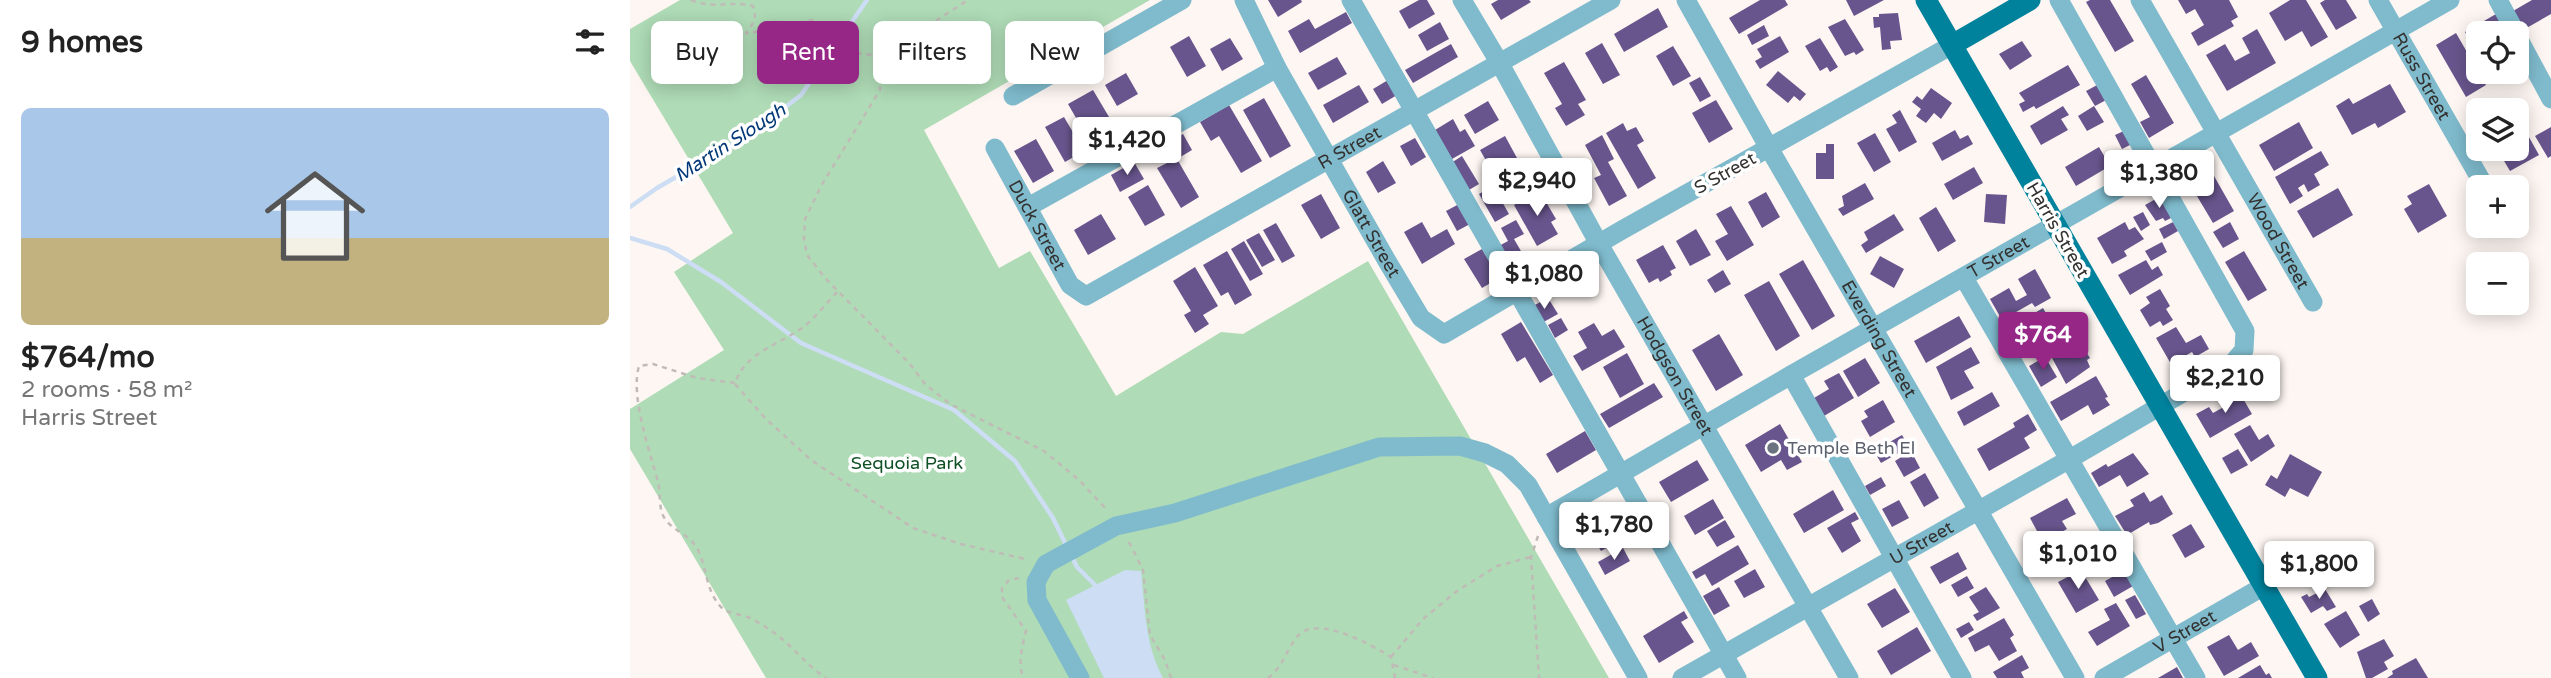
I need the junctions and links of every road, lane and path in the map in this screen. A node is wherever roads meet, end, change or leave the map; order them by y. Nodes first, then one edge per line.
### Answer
1 (691, 0) edge
2 (968, 0) edge
3 (1182, 0) edge
4 (1244, 0) edge
5 (1350, 0) edge
6 (1462, 0) edge
7 (1611, 0) edge
8 (1686, 0) edge
9 (1926, 0) edge
10 (2030, 0) edge
11 (2059, 0) edge
12 (2140, 0) edge
13 (2378, 0) edge
14 (2450, 0) edge
15 (2498, 0) edge
16 (935, 21) edge
17 (2509, 21) edge
18 (2396, 32) junction
19 (746, 33) junction
20 (743, 35) edge
21 (1952, 45) junction
22 (873, 54) edge
23 (2529, 58) edge
24 (1499, 62) junction
25 (1277, 68) junction
26 (880, 84) edge
27 (1013, 96) dead end
28 (2551, 99) edge
29 (1413, 112) junction
30 (2216, 134) junction
31 (995, 148) dead end
32 (1769, 148) junction
33 (1328, 160) junction
34 (2156, 169) junction
35 (2478, 175) edge
36 (1028, 206) junction
37 (2056, 225) junction
38 (1599, 244) junction
39 (1964, 278) junction
40 (838, 291) junction
41 (1516, 292) junction
42 (1086, 296) joint
43 (2313, 302) dead end
44 (1421, 318) joint
45 (1873, 328) junction
46 (1791, 374) junction
47 (631, 382) edge
48 (735, 384) junction
49 (2160, 406) junction
50 (1703, 425) junction
51 (640, 440) dead end
52 (2068, 460) junction
53 (1621, 472) junction
54 (1978, 511) junction
55 (1546, 517) junction
56 (1121, 524) junction
57 (1531, 557) junction
58 (1894, 559) junction
59 (1041, 572) junction
60 (2264, 586) junction
61 (1808, 607) junction
62 (2174, 639) junction
63 (1723, 654) junction
64 (1391, 657) junction
65 (1394, 665) junction
66 (826, 678) edge
67 (1023, 678) edge
68 (1080, 678) edge
69 (1171, 678) edge
70 (1268, 678) edge
71 (1395, 678) edge
72 (1433, 678) edge
73 (1539, 678) edge
74 (1638, 678) edge
75 (1682, 678) edge
76 (1737, 678) edge
77 (1849, 678) edge
78 (1962, 678) edge
79 (2075, 678) edge
80 (2104, 678) edge
81 (2196, 678) edge
82 (2317, 678) edge

1 - 19 path
2 - 16 path
3 - 27 street
4 - 25 street, Glatt Street
5 - 29 street
6 - 24 street, Hodgson Street
7 - 24 street, R Street
8 - 32 street, Everding Street
9 - 21 main road, Harris Street
10 - 21 main road, S Street
11 - 34 street, U Street
12 - 30 street, Wood Street
13 - 18 street, Russ Street
14 - 18 street, T Street
15 - 17 street
18 - 30 street, T Street
18 - 35 street, Russ Street
19 - 20 path
19 - 22 path
21 - 32 street, S Street
21 - 37 main road, Harris Street
23 - 28 street
24 - 29 street, R Street
24 - 38 street, Hodgson Street
25 - 33 street, Glatt Street
25 - 36 street
26 - 40 path
29 - 33 street, R Street
29 - 41 street
30 - 34 street, T Street
30 - 43 street, Wood Street
31 - 36 street, Duck Street
32 - 38 street, S Street
32 - 45 street, Everding Street
33 - 42 street, R Street
33 - 44 street, Glatt Street
34 - 37 street, T Street
34 - 49 street, U Street
36 - 42 street, Duck Street
37 - 39 street, T Street
37 - 49 main road, Harris Street
38 - 41 street, S Street
38 - 50 street, Hodgson Street
39 - 45 street, T Street
39 - 52 street
40 - 48 path
40 - 56 path
41 - 44 street, S Street
41 - 53 street
45 - 46 street, T Street
45 - 54 street, Everding Street
46 - 50 street, T Street
46 - 58 street
47 - 48 path
48 - 59 path
49 - 52 street, U Street
49 - 60 main road, Harris Street
50 - 53 street, T Street
50 - 61 street, Hodgson Street
51 - 66 path
52 - 54 street, U Street
52 - 62 street
53 - 55 street, T Street
53 - 63 street
54 - 58 street, U Street
54 - 79 street, Everding Street
55 - 56 street
55 - 57 path
55 - 74 street
56 - 59 street
56 - 69 path
57 - 64 path
57 - 73 path
58 - 61 street, U Street
58 - 78 street
59 - 67 path
59 - 68 street
60 - 62 street, V Street
60 - 82 main road, Harris Street
61 - 63 street, U Street
61 - 77 street, Hodgson Street
62 - 80 street, V Street
62 - 81 street
63 - 75 street, U Street
63 - 76 street
64 - 65 path
64 - 70 path
65 - 71 path
65 - 72 path

